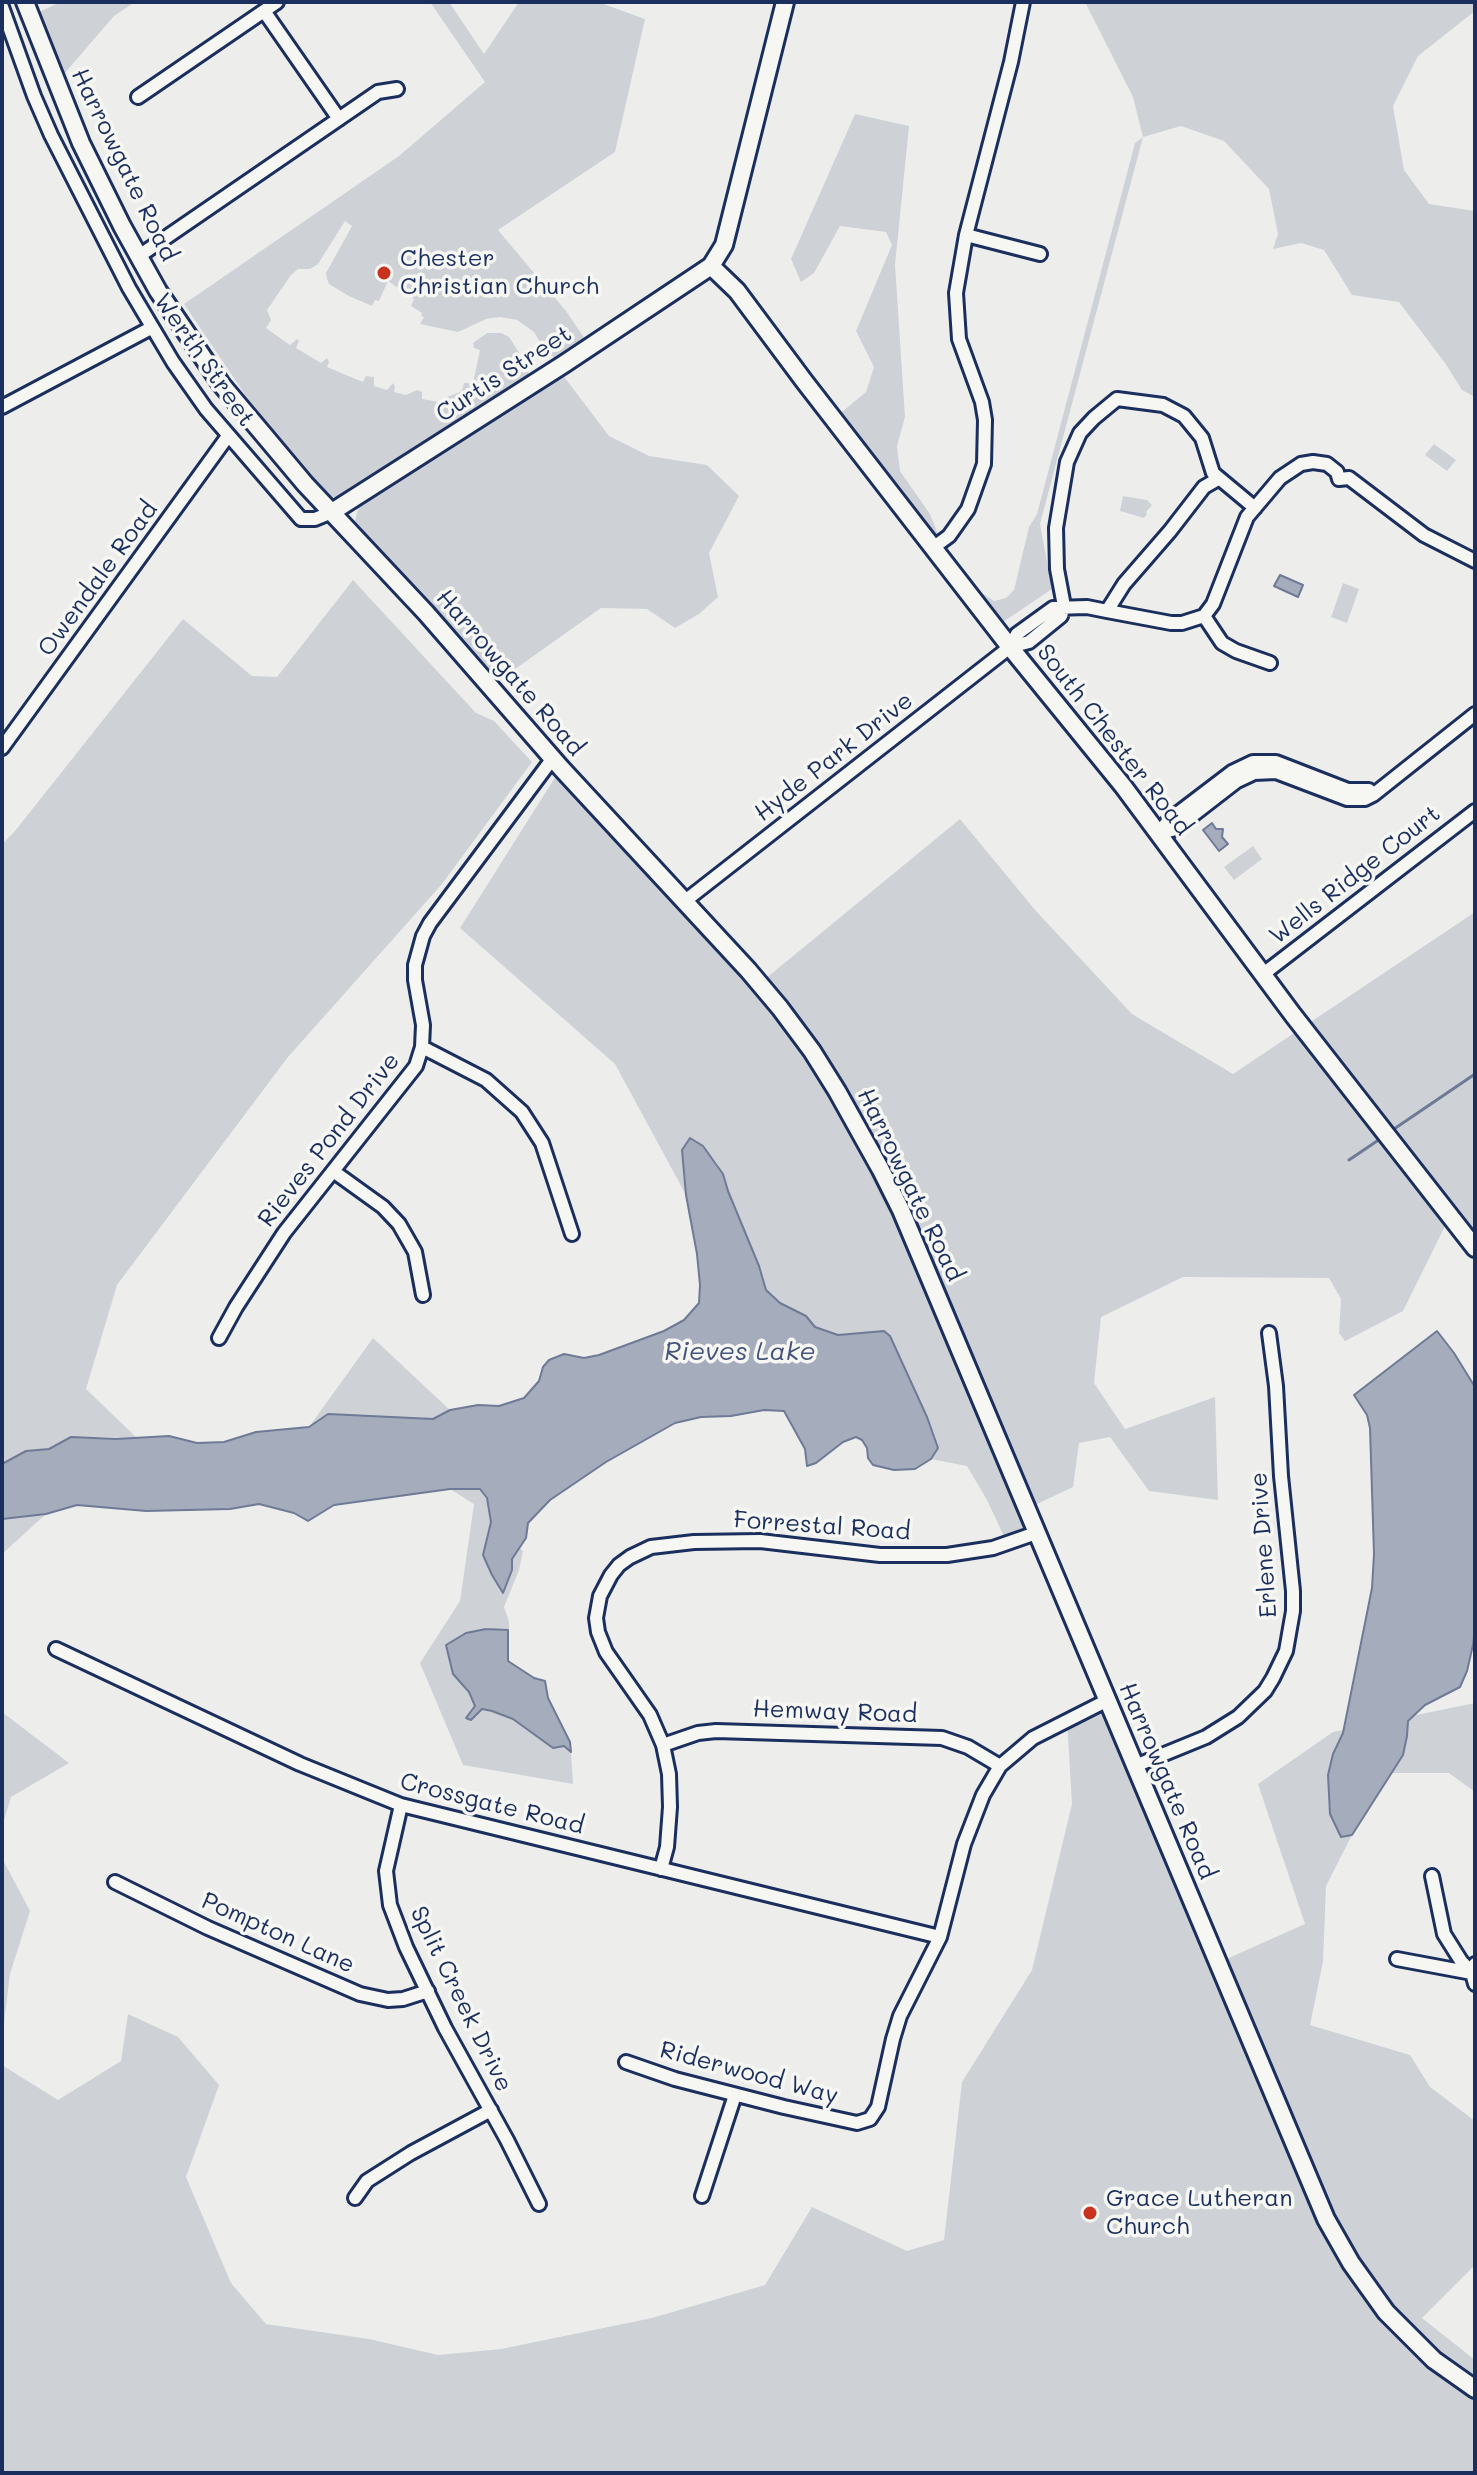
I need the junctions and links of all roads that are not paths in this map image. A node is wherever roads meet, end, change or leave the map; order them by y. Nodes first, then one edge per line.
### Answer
1 (25, 2) edge
2 (277, 2) edge
3 (785, 2) edge
4 (1023, 2) edge
5 (2, 7) edge
6 (264, 11) junction
7 (397, 89) dead end
8 (138, 97) dead end
9 (339, 119) junction
10 (966, 235) junction
11 (1040, 254) dead end
12 (139, 256) junction
13 (711, 266) junction
14 (151, 328) junction
15 (2, 407) edge
16 (228, 436) junction
17 (1218, 479) junction
18 (1255, 508) junction
19 (332, 512) junction
20 (934, 547) junction
21 (1475, 561) edge
22 (1064, 606) junction
23 (1107, 611) junction
24 (1204, 616) junction
25 (1010, 647) junction
26 (1270, 663) dead end
27 (1475, 714) edge
28 (2, 748) edge
29 (553, 758) junction
30 (1475, 811) edge
31 (1158, 834) junction
32 (685, 901) junction
33 (1262, 975) junction
34 (422, 1047) junction
35 (333, 1171) junction
36 (572, 1234) dead end
37 (1475, 1248) edge
38 (423, 1295) dead end
39 (1269, 1333) dead end
40 (219, 1338) dead end
41 (1036, 1533) junction
42 (56, 1649) dead end
43 (1106, 1701) junction
44 (663, 1745) junction
45 (1000, 1766) junction
46 (1135, 1766) junction
47 (401, 1805) junction
48 (661, 1869) junction
49 (1432, 1876) dead end
50 (115, 1882) dead end
51 (940, 1937) junction
52 (1397, 1959) dead end
53 (1474, 1973) edge
54 (428, 1991) junction
55 (626, 2062) dead end
56 (735, 2095) junction
57 (491, 2110) junction
58 (702, 2196) dead end
59 (355, 2198) dead end
60 (539, 2204) dead end
61 (1475, 2389) edge

1 - 12 main road, Harrowgate Road
2 - 6 street
3 - 13 main road
4 - 10 street
5 - 14 street, Werth Street
6 - 8 street
6 - 9 street
7 - 9 street
9 - 12 street
10 - 11 street
10 - 20 street
12 - 19 main road, Harrowgate Road
13 - 19 main road, Curtis Street
13 - 20 main road, South Chester Road
14 - 15 street
14 - 16 street, Werth Street
16 - 19 street, Werth Street
16 - 28 street, Owendale Road
17 - 18 street
17 - 22 street
17 - 23 street
18 - 21 street
18 - 24 street
19 - 29 main road, Harrowgate Road
20 - 25 main road, South Chester Road
22 - 23 street
22 - 25 street, Hyde Park Drive
23 - 24 street
24 - 26 street
25 - 31 main road, South Chester Road
25 - 32 street, Hyde Park Drive
27 - 31 street
29 - 32 main road, Harrowgate Road
29 - 34 street, Rieves Pond Drive
30 - 33 street, Wells Ridge Court
31 - 33 main road, South Chester Road
32 - 41 main road, Harrowgate Road
33 - 37 main road, South Chester Road
34 - 35 street, Rieves Pond Drive
34 - 36 street
35 - 38 street
35 - 40 street, Rieves Pond Drive
39 - 46 street, Erlene Drive
41 - 43 main road, Harrowgate Road
41 - 44 street, Forrestal Road
42 - 47 street, Crossgate Road
43 - 45 street
43 - 46 main road, Harrowgate Road
44 - 45 street, Hemway Road
44 - 48 street
45 - 51 street
46 - 61 main road, Harrowgate Road
47 - 48 street, Crossgate Road
47 - 54 street, Split Creek Drive
48 - 51 street, Crossgate Road
49 - 53 street
50 - 54 street, Pompton Lane
51 - 56 street, Riderwood Way
52 - 53 street
54 - 57 street, Split Creek Drive
55 - 56 street, Riderwood Way
56 - 58 street
57 - 59 street
57 - 60 street, Split Creek Drive

